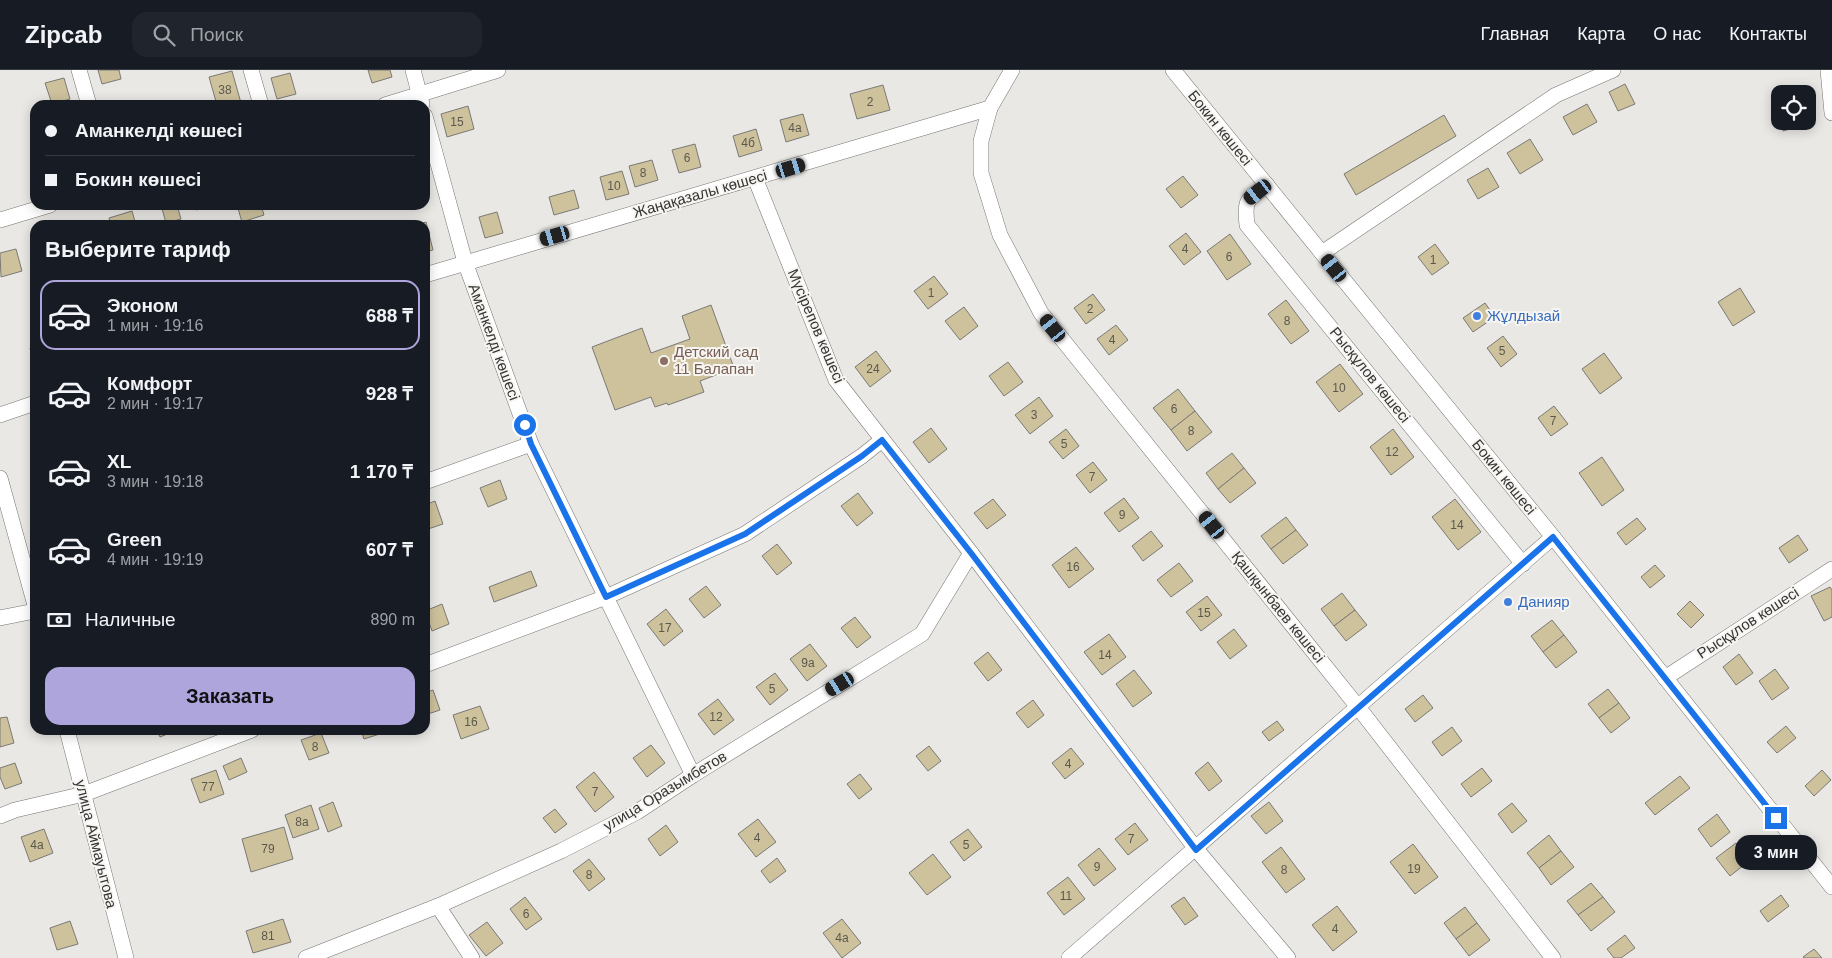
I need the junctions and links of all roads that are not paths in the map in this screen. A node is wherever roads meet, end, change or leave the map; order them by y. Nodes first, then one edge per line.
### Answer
1 (79, 70) edge
2 (252, 70) edge
3 (413, 70) edge
4 (498, 70) edge
5 (1012, 70) edge
6 (1173, 70) edge
7 (1614, 70) edge
8 (1828, 70) edge
9 (87, 100) edge
10 (260, 100) edge
11 (421, 100) edge
12 (990, 108) junction
13 (1832, 112) edge
14 (430, 134) edge
15 (755, 178) junction
16 (1267, 185) junction
17 (33, 210) edge
18 (0, 220) edge
19 (1322, 253) junction
20 (465, 262) junction
21 (430, 273) edge
22 (30, 405) edge
23 (0, 415) edge
24 (882, 440) junction
25 (531, 444) junction
26 (0, 478) edge
27 (430, 480) edge
28 (1553, 537) junction
29 (971, 553) junction
30 (1523, 564) junction
31 (1832, 569) edge
32 (30, 588) edge
33 (606, 597) junction
34 (30, 613) edge
35 (0, 618) edge
36 (430, 663) edge
37 (1665, 678) junction
38 (1358, 707) junction
39 (68, 735) edge
40 (239, 735) edge
41 (693, 775) junction
42 (84, 794) junction
43 (0, 816) edge
44 (1196, 850) junction
45 (1832, 887) edge
46 (438, 906) junction
47 (122, 956) edge
48 (306, 958) edge
49 (472, 958) edge
50 (1069, 958) edge
51 (1288, 958) edge
52 (1553, 958) edge

1 - 9 street
2 - 10 street
3 - 11 street
4 - 11 street
5 - 12 street
6 - 16 street, Бокин көшесі
7 - 19 street
8 - 13 street
12 - 15 street, Жаңақазалы көшесі
12 - 38 street, Қашқынбаев көшесі
14 - 20 street, Аманкелді көшесі
15 - 20 street, Жаңақазалы көшесі
15 - 24 street, Мүсірепов көшесі
16 - 19 street, Бокин көшесі
16 - 30 street, Рысқұлов көшесі
17 - 18 street
19 - 28 street, Бокин көшесі
20 - 21 street, Жаңақазалы көшесі
20 - 25 street, Аманкелді көшесі
22 - 23 street
24 - 29 street, Мүсірепов көшесі
24 - 33 street
25 - 27 street
25 - 33 street, Аманкелді көшесі
26 - 32 street
28 - 30 street
28 - 37 street, Бокин көшесі
29 - 41 street, улица Оразымбетов
29 - 44 street, Мүсірепов көшесі
30 - 38 street
31 - 37 street, Рысқұлов көшесі
33 - 36 street
33 - 41 street, Аманкелді көшесі
34 - 35 street
37 - 45 street, Бокин көшесі
38 - 44 street
38 - 52 street, Қашқынбаев көшесі
39 - 42 street, улица Аймауытова
40 - 42 street
41 - 46 street, улица Оразымбетов
42 - 43 street
42 - 47 street, улица Аймауытова
44 - 50 street
44 - 51 street, Мүсірепов көшесі
46 - 48 street, улица Оразымбетов
46 - 49 street

